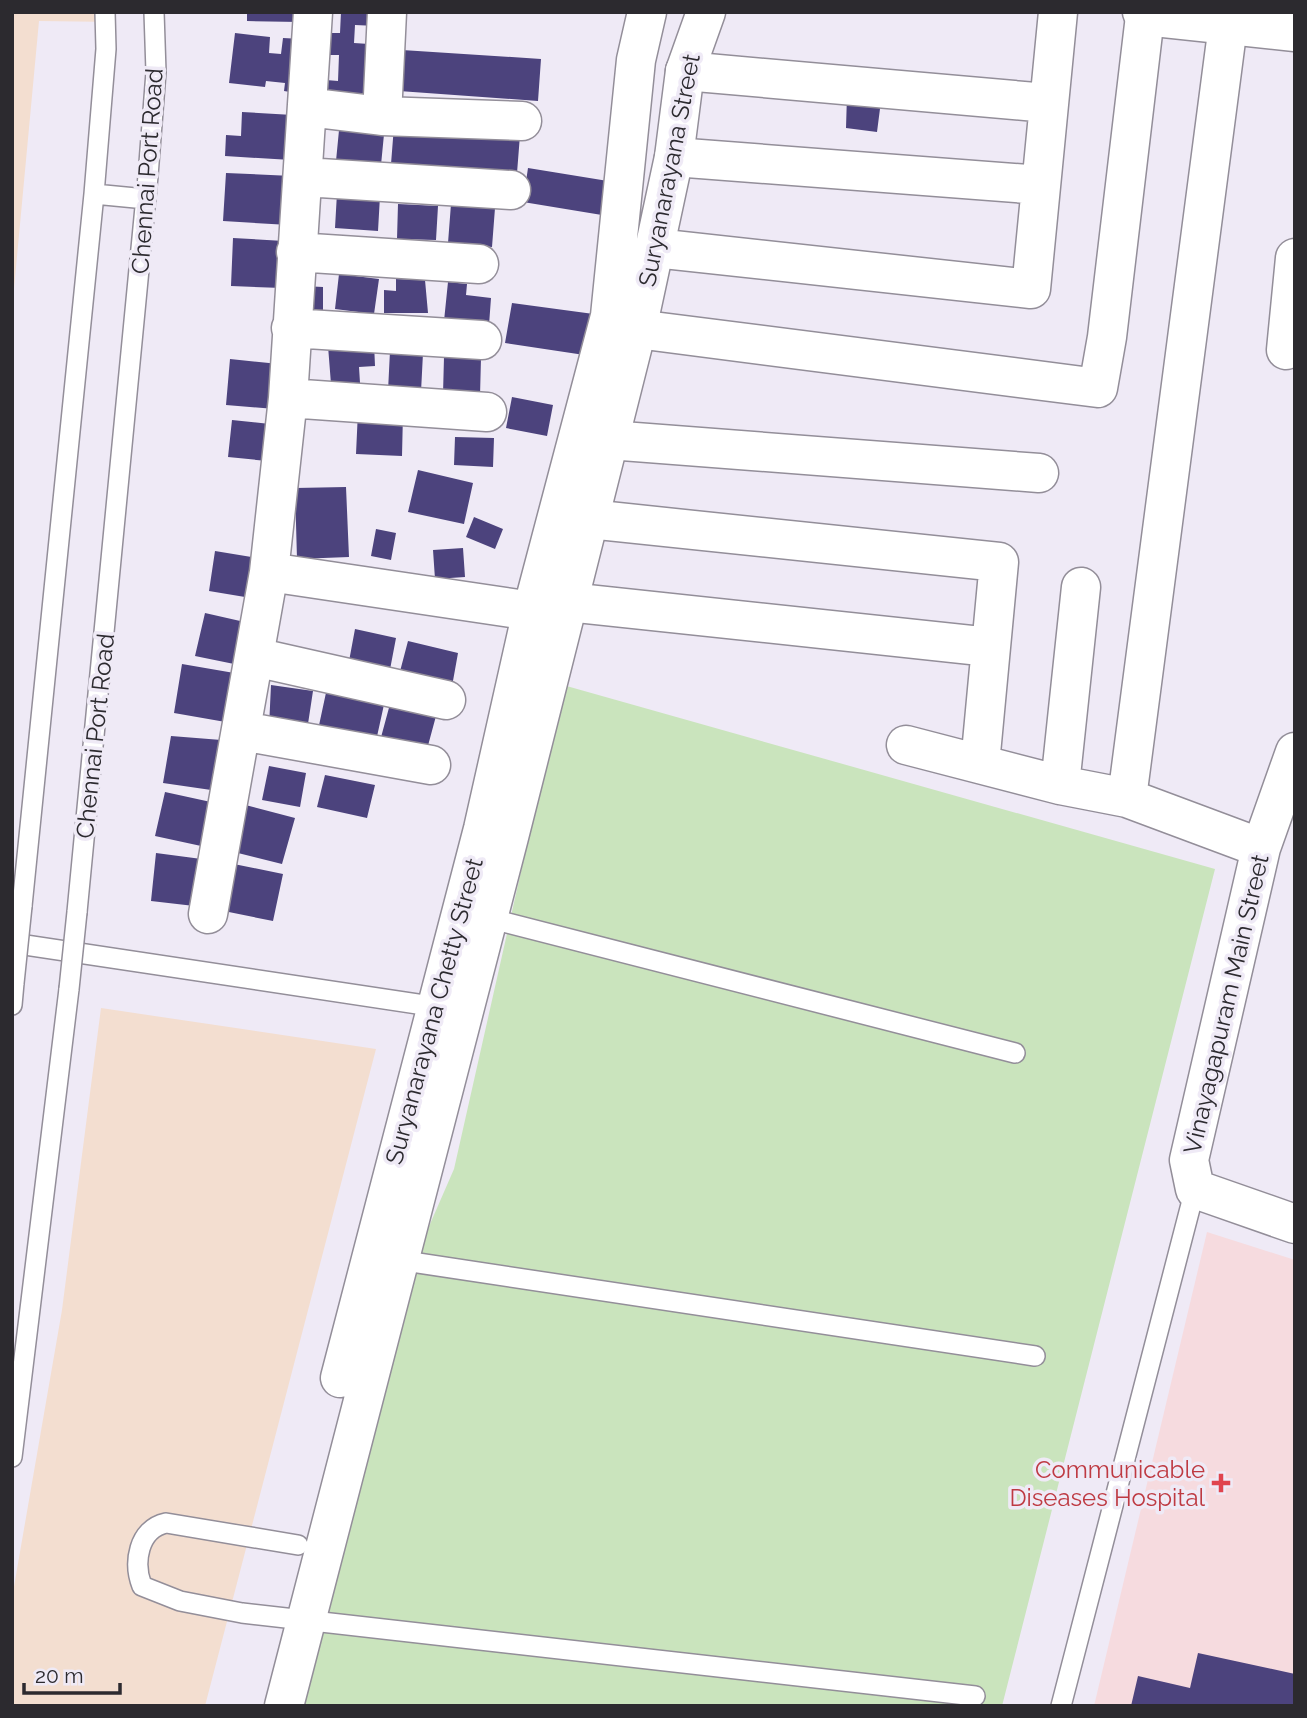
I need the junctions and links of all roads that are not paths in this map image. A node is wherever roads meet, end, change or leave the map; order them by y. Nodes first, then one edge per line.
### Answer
1 (105, 12) edge
2 (154, 12) edge
3 (313, 12) edge
4 (387, 12) edge
5 (647, 12) edge
6 (706, 12) edge
7 (1058, 12) edge
8 (1143, 14) edge
9 (1228, 25) junction
10 (1295, 32) edge
11 (685, 71) junction
12 (1047, 103) junction
13 (307, 107) junction
14 (382, 116) junction
15 (522, 121) dead end
16 (674, 157) junction
17 (304, 177) junction
18 (1041, 185) junction
19 (511, 190) dead end
20 (94, 194) junction
21 (146, 199) junction
22 (655, 248) junction
23 (296, 252) junction
24 (1295, 258) edge
25 (479, 264) dead end
26 (623, 323) junction
27 (291, 328) junction
28 (482, 340) dead end
29 (1286, 350) dead end
30 (288, 398) junction
31 (487, 412) dead end
32 (609, 440) junction
33 (1039, 473) dead end
34 (589, 519) junction
35 (269, 572) junction
36 (1081, 587) dead end
37 (550, 606) junction
38 (990, 647) junction
39 (256, 657) junction
40 (446, 699) dead end
41 (242, 732) junction
42 (906, 745) dead end
43 (1295, 752) edge
44 (980, 764) junction
45 (431, 765) dead end
46 (1060, 785) junction
47 (1127, 798) junction
48 (1261, 848) junction
49 (208, 914) dead end
50 (488, 918) junction
51 (12, 943) edge
52 (12, 1005) edge
53 (450, 1009) junction
54 (1015, 1053) dead end
55 (1195, 1189) junction
56 (1295, 1224) edge
57 (398, 1259) junction
58 (1035, 1356) dead end
59 (12, 1457) edge
60 (298, 1545) junction
61 (292, 1620) junction
62 (975, 1696) dead end
63 (257, 1706) edge
64 (284, 1706) edge
65 (1061, 1706) edge

1 - 20 lane, Chennai Port Road
2 - 21 lane, Chennai Port Road
3 - 13 street
4 - 14 street
5 - 26 street, Suryanarayana Street
6 - 11 street, Suryanarayana Street
7 - 12 street
8 - 9 street
8 - 26 street
9 - 10 street
9 - 47 street
11 - 12 street
11 - 16 street, Suryanarayana Street
12 - 18 street
13 - 14 street
13 - 17 street
14 - 15 street
16 - 18 street
16 - 22 street, Suryanarayana Street
17 - 19 street
17 - 23 street
18 - 22 street
20 - 21 lane
20 - 52 lane, Chennai Port Road, bridge
21 - 59 lane, Chennai Port Road, bridge
22 - 26 street, Suryanarayana Street
23 - 25 street
23 - 27 street
24 - 29 street
26 - 32 street, Suryanarayana Chetty Street
26 - 37 street, Suryanarayana Chetty Street
27 - 28 street
27 - 30 street
30 - 31 street
30 - 35 street
32 - 33 street
32 - 34 street, Suryanarayana Chetty Street
34 - 37 street, Suryanarayana Chetty Street
34 - 38 street
35 - 37 street
35 - 39 street
36 - 46 street
37 - 38 street
37 - 50 street, Suryanarayana Chetty Street
37 - 53 street, Suryanarayana Chetty Street
38 - 44 street
39 - 40 street
39 - 41 street
41 - 45 street
41 - 49 street
42 - 44 street
43 - 48 street, Vinayagapuram Main Street
44 - 46 street
46 - 47 street
47 - 48 street
48 - 55 street, Vinayagapuram Main Street
50 - 53 street, Suryanarayana Chetty Street
50 - 54 lane
51 - 53 lane
53 - 57 street, Suryanarayana Chetty Street
53 - 60 street, Suryanarayana Chetty Street
55 - 56 street
55 - 65 lane, Vinayagapuram Main Street
57 - 58 lane
57 - 61 street, Suryanarayana Chetty Street
60 - 61 street, Suryanarayana Chetty Street
60 - 61 lane
61 - 62 lane
61 - 63 street, Suryanarayana Chetty Street
61 - 64 street, Suryanarayana Chetty Street

